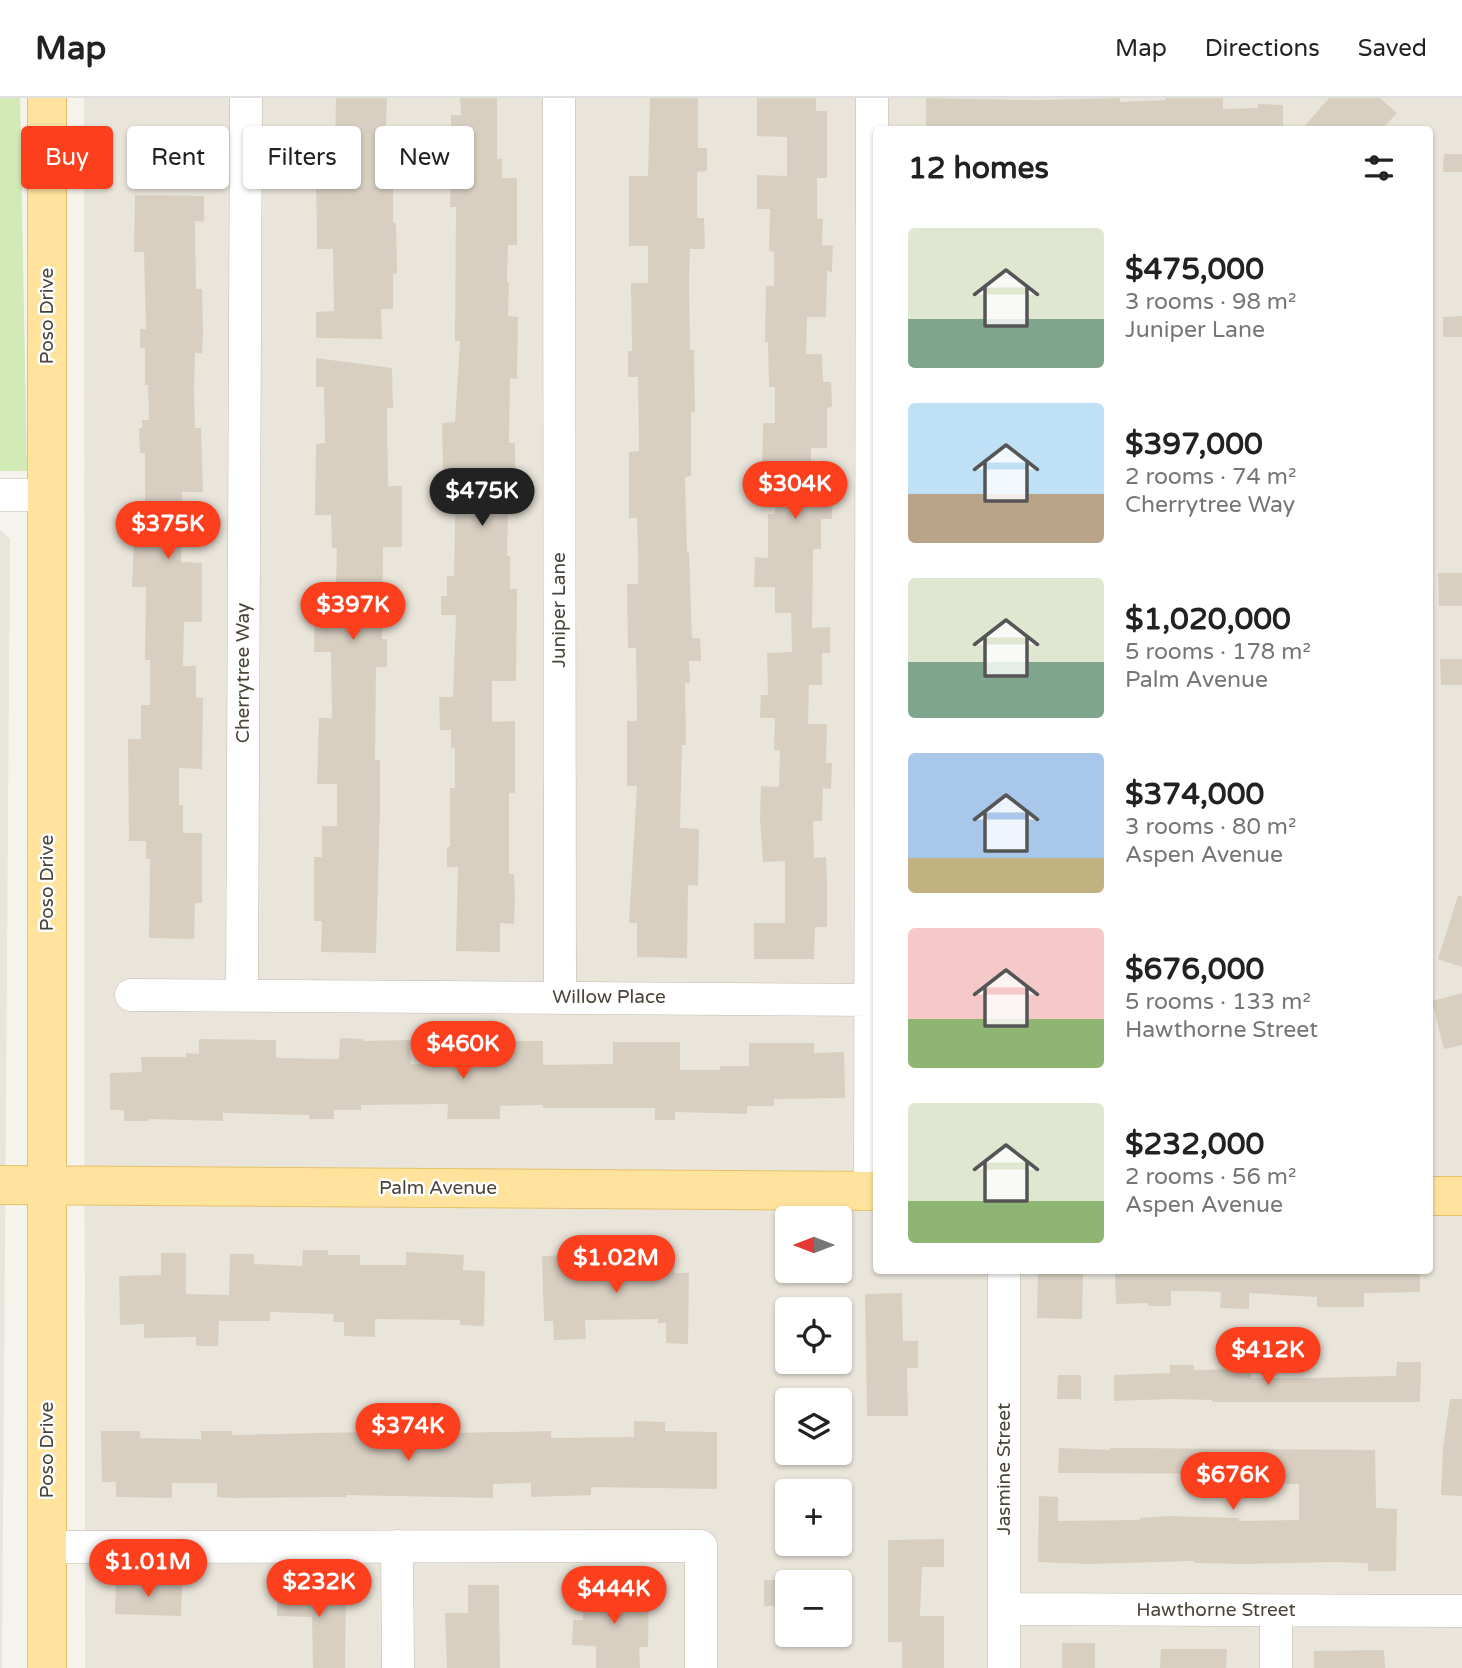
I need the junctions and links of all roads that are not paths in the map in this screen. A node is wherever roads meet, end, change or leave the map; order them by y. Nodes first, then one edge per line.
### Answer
1 (47, 98) edge
2 (246, 98) edge
3 (559, 98) edge
4 (872, 98) edge
5 (873, 226) edge
6 (0, 495) edge
7 (47, 495) junction
8 (131, 995) dead end
9 (242, 996) junction
10 (560, 997) junction
11 (873, 1000) edge
12 (0, 1185) edge
13 (46, 1185) junction
14 (873, 1190) edge
15 (1433, 1196) edge
16 (1462, 1196) edge
17 (1004, 1274) edge
18 (397, 1546) junction
19 (47, 1547) junction
20 (1004, 1609) junction
21 (1276, 1611) junction
22 (1462, 1611) edge
23 (47, 1668) edge
24 (398, 1668) edge
25 (701, 1668) edge
26 (1003, 1668) edge
27 (1276, 1668) edge

1 - 7 main road, Poso Drive
2 - 9 street, Cherrytree Way
3 - 10 street, Juniper Lane
4 - 5 street
6 - 7 street
7 - 13 main road, Poso Drive
8 - 9 street, Willow Place
9 - 10 street, Willow Place
10 - 11 street, Willow Place
12 - 13 main road, Palm Avenue
13 - 14 main road, Palm Avenue
13 - 19 main road, Poso Drive
15 - 16 main road
17 - 20 street, Jasmine Street
18 - 19 street
18 - 24 street
18 - 25 street
19 - 23 main road, Poso Drive
20 - 21 street, Hawthorne Street
20 - 26 street, Jasmine Street
21 - 22 street, Hawthorne Street
21 - 27 street

